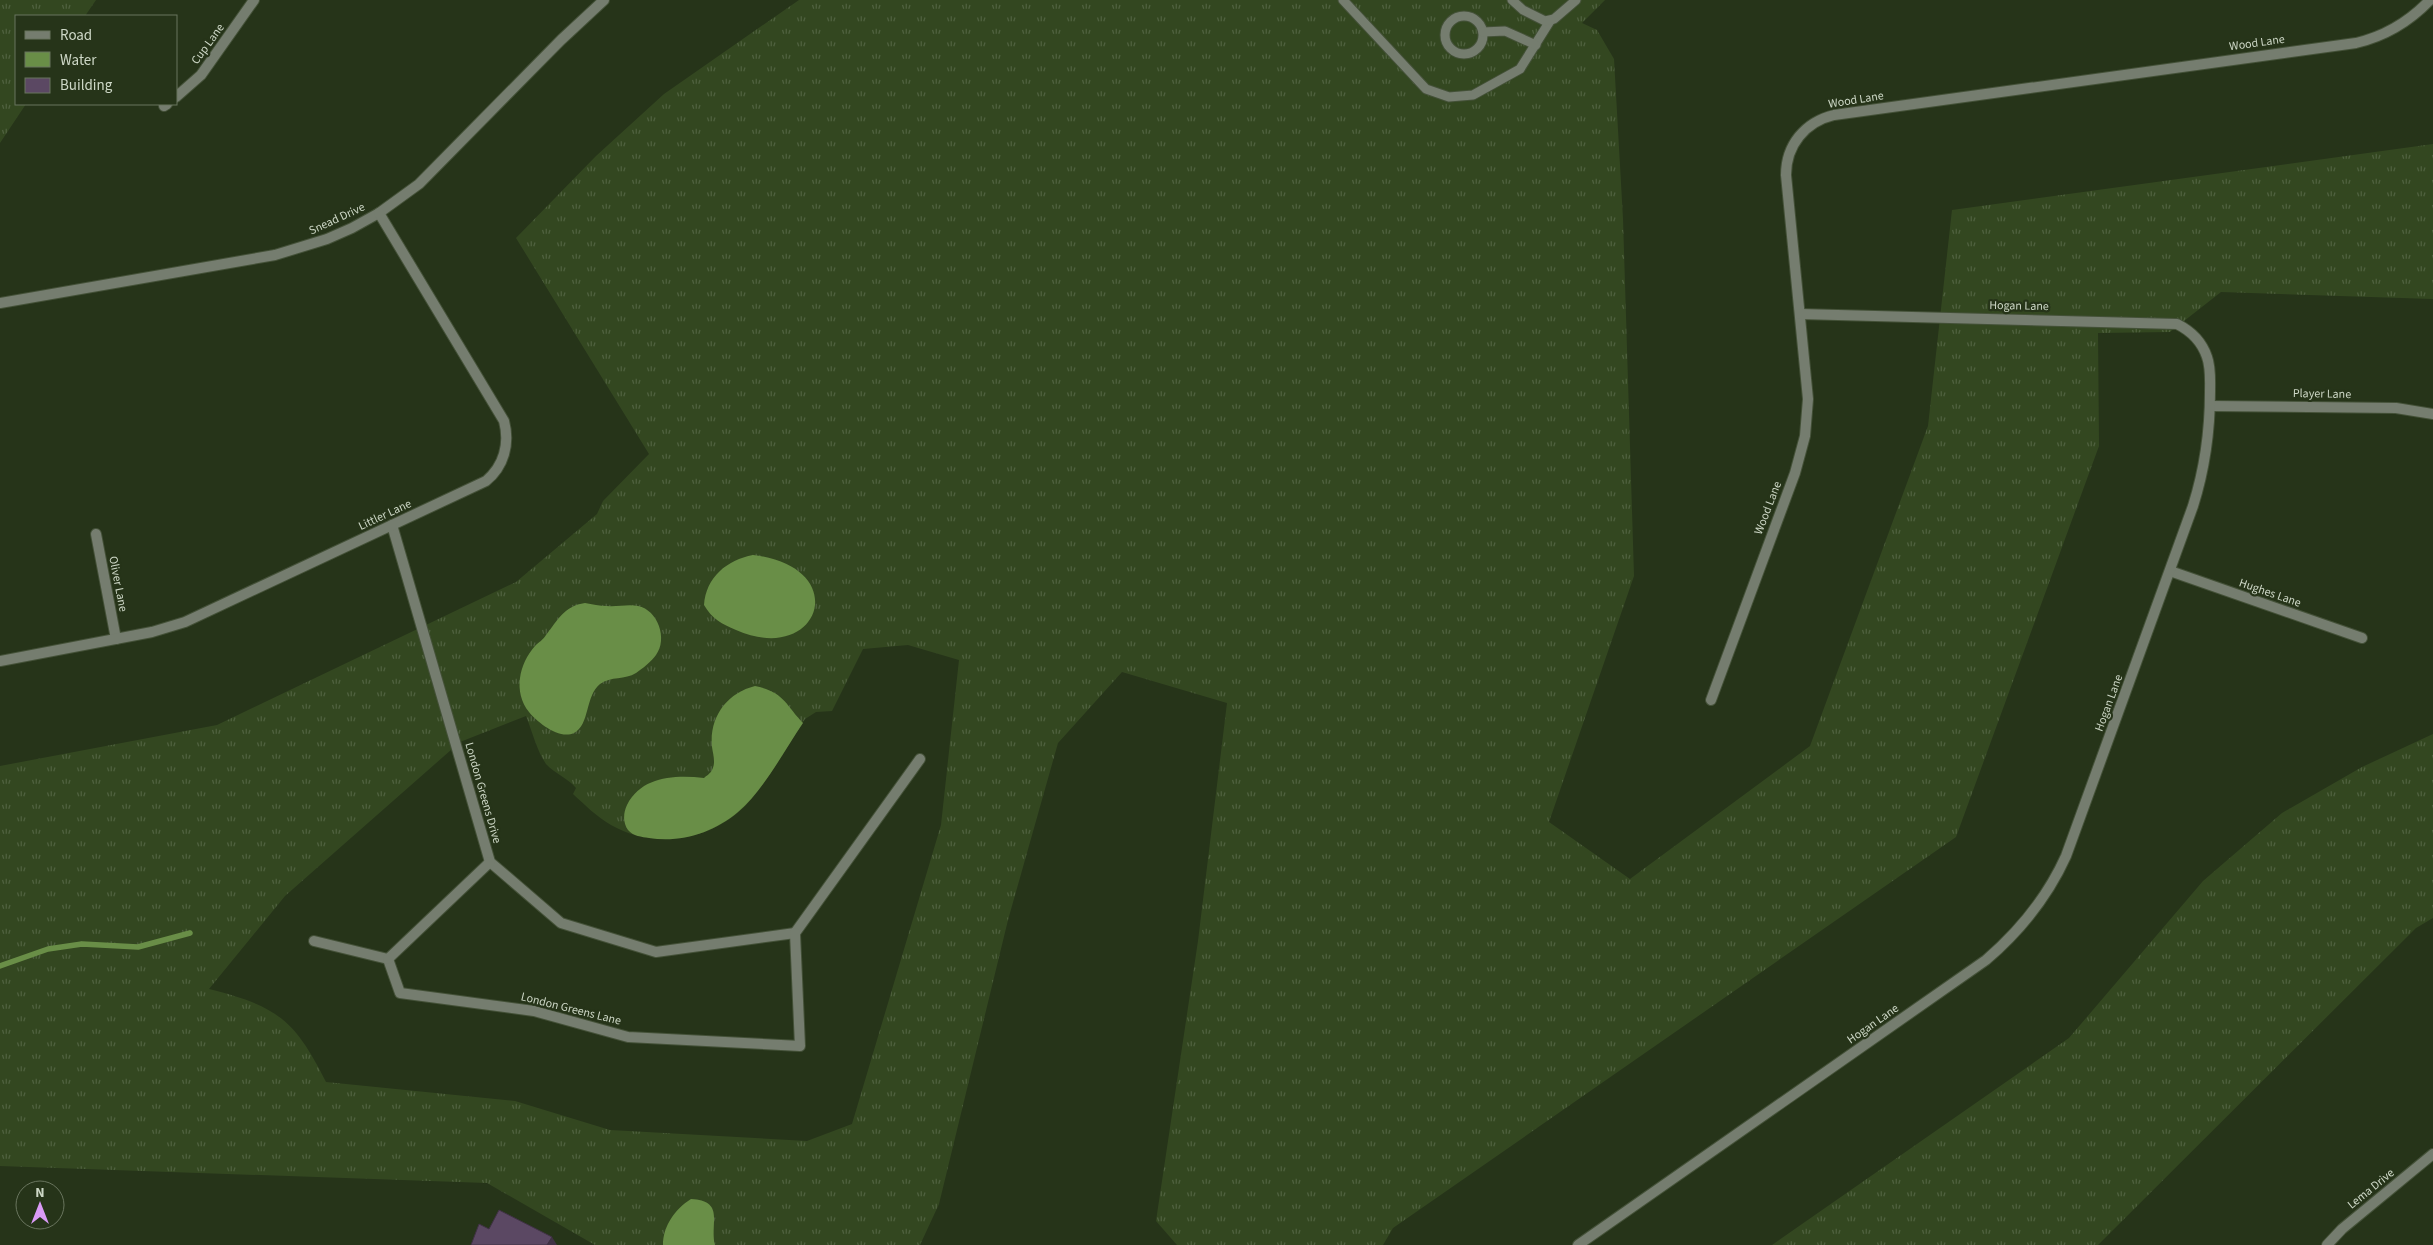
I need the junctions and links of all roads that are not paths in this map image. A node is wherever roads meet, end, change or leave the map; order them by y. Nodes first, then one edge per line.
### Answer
1 (254, 0) edge
2 (604, 0) edge
3 (1343, 0) edge
4 (1512, 0) edge
5 (1576, 0) edge
6 (2430, 0) edge
7 (1550, 20) junction
8 (1483, 32) junction
9 (1536, 45) junction
10 (178, 95) edge
11 (378, 213) junction
12 (0, 303) edge
13 (1800, 314) junction
14 (2210, 406) junction
15 (2433, 414) edge
16 (392, 525) junction
17 (96, 534) dead end
18 (2170, 571) junction
19 (2362, 638) dead end
20 (116, 639) junction
21 (0, 661) edge
22 (1711, 700) dead end
23 (920, 759) dead end
24 (490, 862) junction
25 (796, 934) junction
26 (314, 941) dead end
27 (388, 959) junction
28 (2433, 1154) edge
29 (1578, 1245) edge
30 (2327, 1245) edge

1 - 10 street, Cup Lane
2 - 11 street, Snead Drive
3 - 9 lane
4 - 7 lane
5 - 7 lane
6 - 13 street, Wood Lane
7 - 9 lane
8 - 8 lane
8 - 9 lane
11 - 12 street, Snead Drive
11 - 16 street, Littler Lane
13 - 14 street, Hogan Lane
13 - 22 street, Wood Lane
14 - 15 street, Player Lane
14 - 18 street, Hogan Lane
16 - 20 street, Littler Lane
16 - 24 street, London Greens Drive
17 - 20 street, Oliver Lane
18 - 19 street, Hughes Lane
18 - 29 street, Hogan Lane
20 - 21 street, Littler Lane
23 - 25 street
24 - 25 street, London Greens Drive
24 - 27 street
25 - 27 street, London Greens Lane
26 - 27 street
28 - 30 street, Lema Drive

